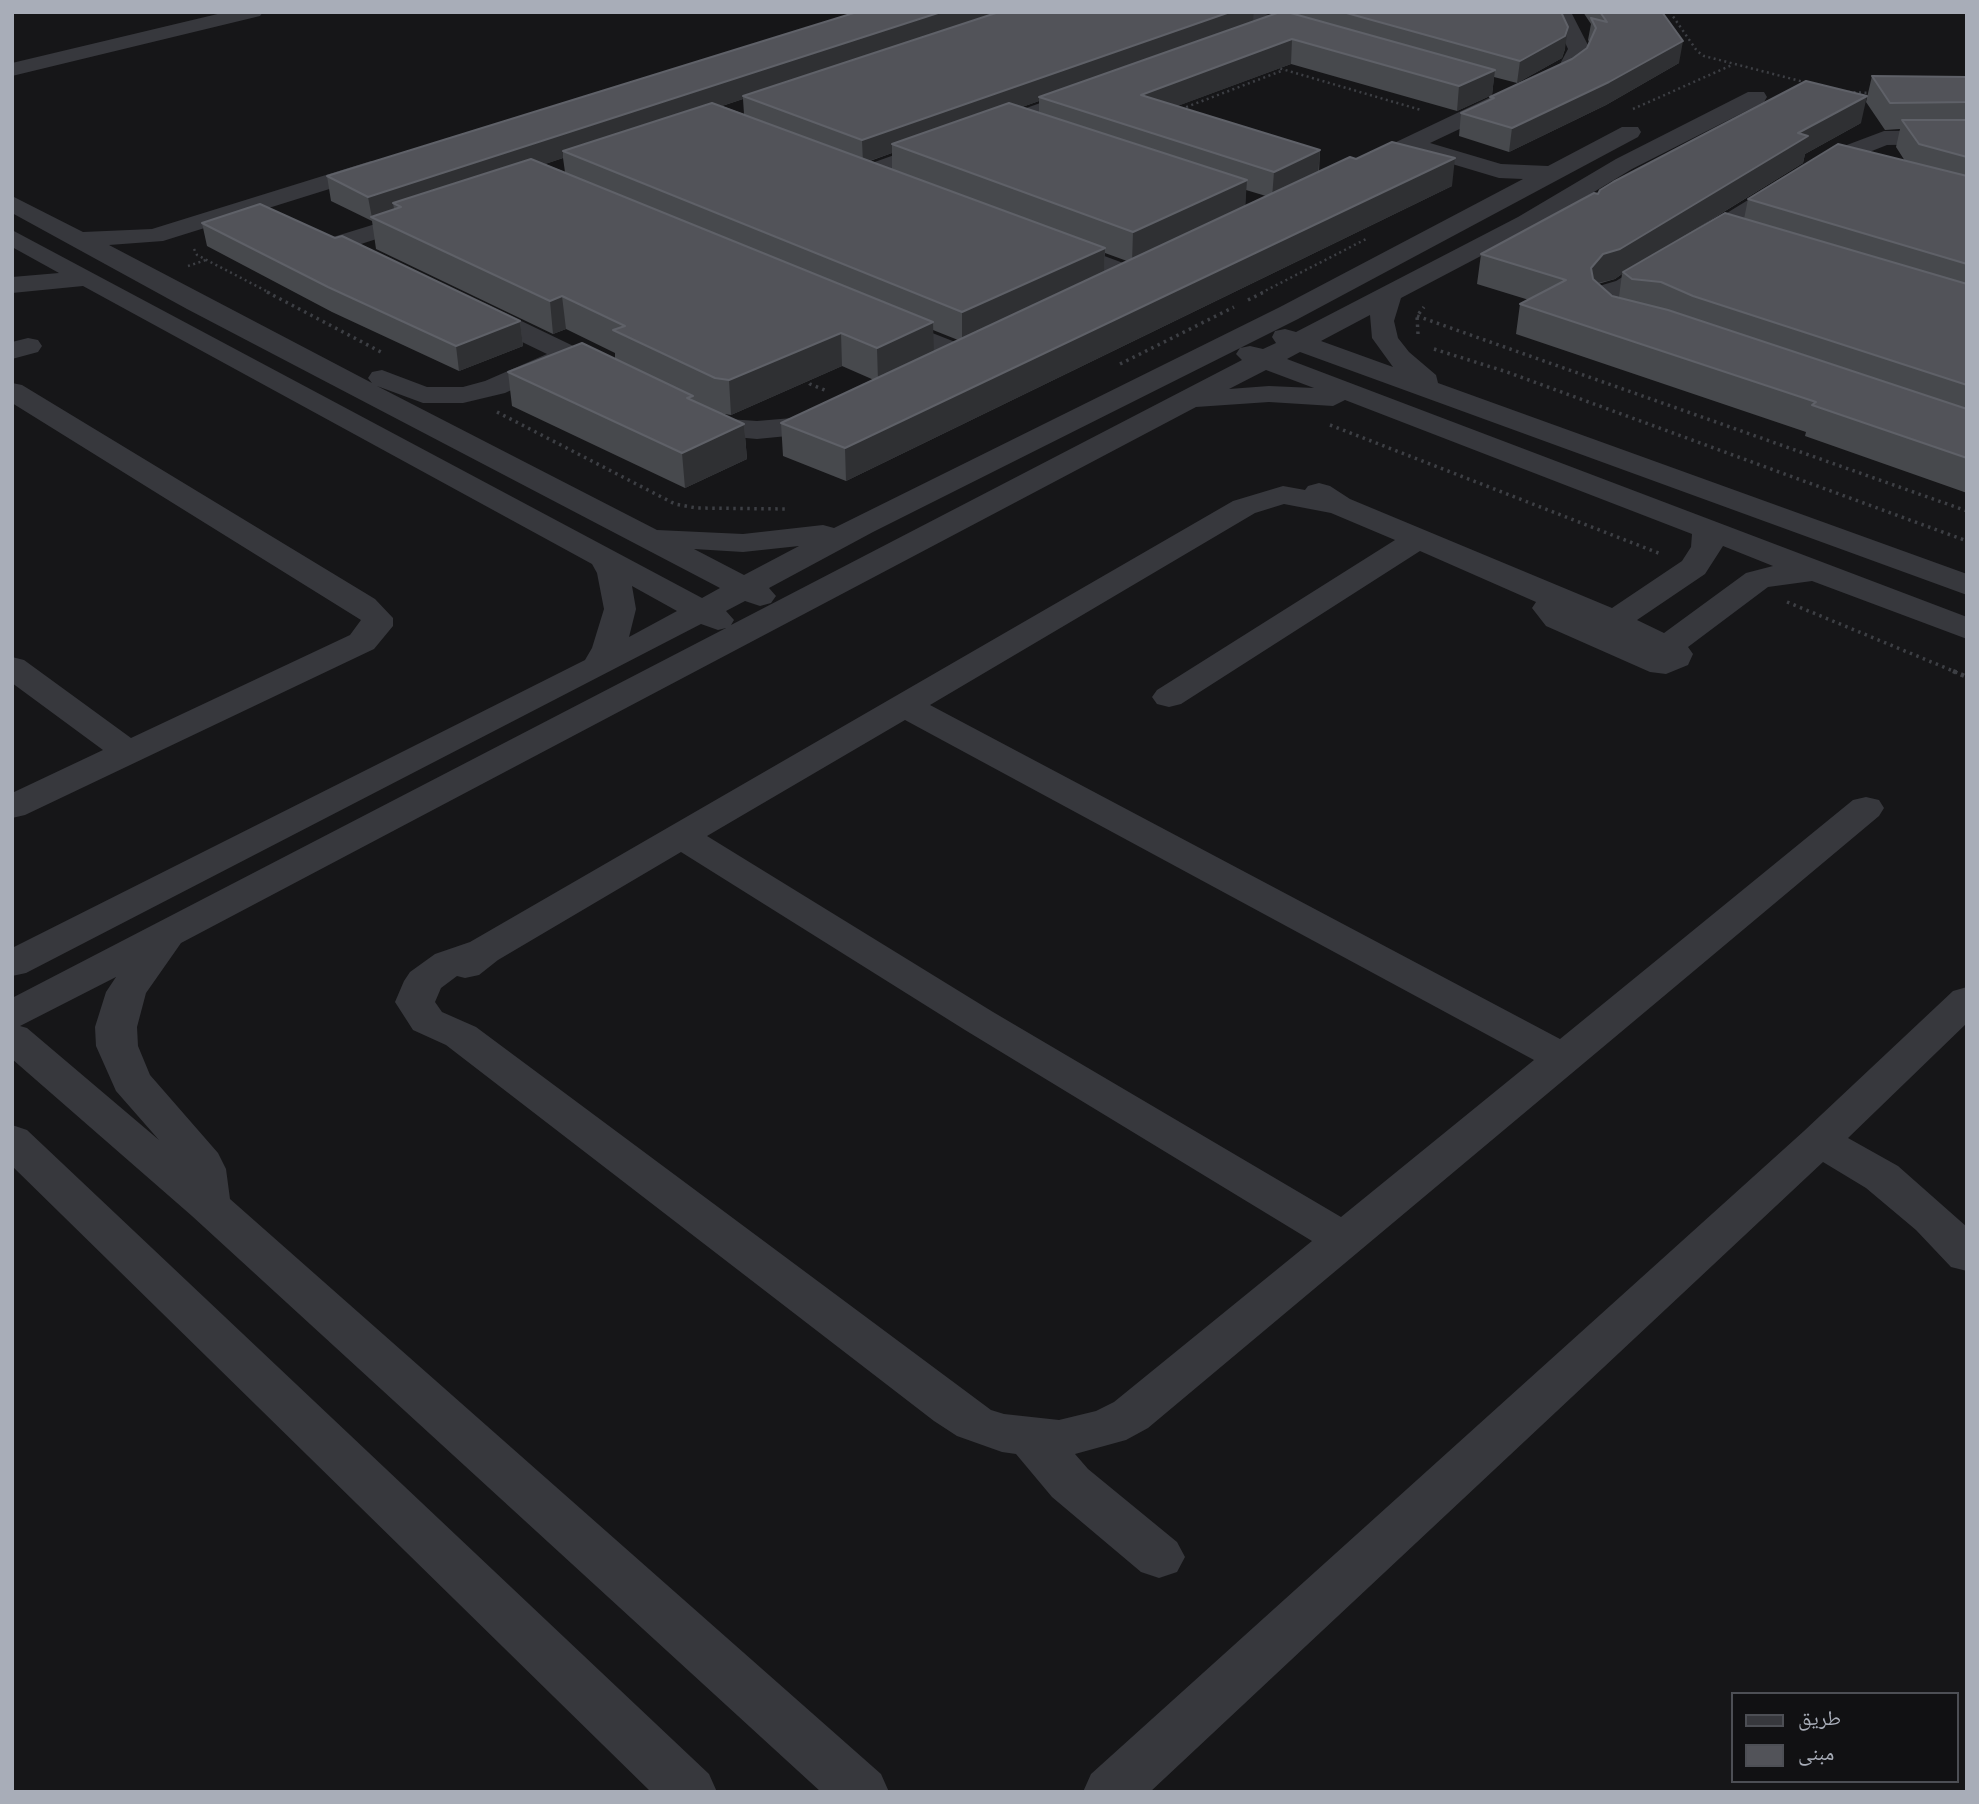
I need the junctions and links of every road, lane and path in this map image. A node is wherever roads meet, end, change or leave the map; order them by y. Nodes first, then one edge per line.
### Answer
1 (253, 12) edge
2 (1236, 12) edge
3 (1670, 12) edge
4 (1562, 14) edge
5 (1536, 15) edge
6 (1280, 25) junction
7 (1247, 37) edge
8 (1330, 39) edge
9 (1273, 66) edge
10 (12, 70) edge
11 (1285, 70) junction
12 (1481, 82) edge
13 (1813, 84) edge
14 (1106, 87) edge
15 (1726, 87) dead end
16 (1839, 90) edge
17 (1519, 93) junction
18 (1878, 93) edge
19 (1181, 109) edge
20 (1422, 110) dead end
21 (1658, 118) dead end
22 (1009, 122) junction
23 (1049, 135) edge
24 (1967, 137) edge
25 (1410, 146) junction
26 (405, 158) edge
27 (1831, 159) junction
28 (1870, 170) edge
29 (1484, 173) junction
30 (1550, 173) junction
31 (1344, 176) edge
32 (898, 187) edge
33 (12, 203) edge
34 (1489, 206) junction
35 (445, 209) edge
36 (1714, 229) junction
37 (1379, 232) dead end
38 (154, 236) junction
39 (1028, 236) edge
40 (12, 237) edge
41 (79, 239) junction
42 (1749, 240) edge
43 (196, 245) dead end
44 (43, 254) junction
45 (376, 261) edge
46 (1158, 263) edge
47 (126, 264) junction
48 (1133, 275) junction
49 (84, 278) junction
50 (158, 282) junction
51 (12, 285) edge
52 (1098, 291) edge
53 (1389, 294) junction
54 (450, 298) edge
55 (1427, 303) dead end
56 (863, 314) edge
57 (1417, 316) junction
58 (1260, 327) junction
59 (1660, 328) edge
60 (1419, 337) dead end
61 (1298, 342) junction
62 (1425, 344) dead end
63 (1225, 345) junction
64 (386, 355) dead end
65 (568, 355) junction
66 (1265, 359) junction
67 (1111, 368) dead end
68 (928, 371) edge
69 (802, 375) edge
70 (627, 383) edge
71 (12, 391) edge
72 (1434, 391) junction
73 (463, 395) junction
74 (859, 404) joint
75 (674, 406) edge
76 (1389, 406) junction
77 (1168, 410) junction
78 (1323, 422) dead end
79 (798, 509) dead end
80 (1967, 511) edge
81 (862, 525) junction
82 (1707, 528) junction
83 (634, 533) junction
84 (1418, 539) junction
85 (1967, 541) edge
86 (603, 556) junction
87 (1690, 570) junction
88 (1814, 570) junction
89 (1967, 585) edge
90 (1747, 586) junction
91 (743, 587) junction
92 (787, 610) junction
93 (701, 611) junction
94 (1589, 611) junction
95 (1967, 629) edge
96 (740, 633) junction
97 (1666, 647) junction
98 (12, 667) edge
99 (597, 667) junction
100 (1967, 677) edge
101 (1169, 698) dead end
102 (904, 705) junction
103 (128, 752) junction
104 (12, 807) edge
105 (1866, 807) dead end
106 (681, 836) junction
107 (172, 930) junction
108 (12, 964) edge
109 (1967, 1000) edge
110 (12, 1015) edge
111 (12, 1037) edge
112 (1564, 1058) junction
113 (1819, 1140) junction
114 (19, 1152) edge
115 (208, 1205) junction
116 (1344, 1240) junction
117 (1967, 1255) edge
118 (1032, 1438) junction
119 (1159, 1557) dead end
120 (689, 1792) edge
121 (861, 1792) edge
122 (1111, 1792) edge

1 - 10 street
2 - 6 street
3 - 13 path
4 - 5 street
4 - 17 street
6 - 7 street
6 - 8 street
9 - 11 path
11 - 19 path
11 - 20 path
12 - 17 street
14 - 22 street
15 - 53 street
16 - 18 path
17 - 25 street
21 - 30 street
22 - 23 street
22 - 32 street
24 - 27 street
25 - 29 street
25 - 29 street
25 - 31 street
26 - 38 street
27 - 28 street
27 - 36 street
29 - 30 street
29 - 34 street
30 - 34 street
33 - 41 street
34 - 58 street
35 - 45 street
36 - 42 street
36 - 59 street
37 - 67 path
38 - 41 street
38 - 47 street
39 - 48 street
40 - 44 street
41 - 47 street
43 - 64 path
44 - 49 street
44 - 51 street
46 - 48 street
47 - 50 street
48 - 52 street
49 - 51 street
49 - 86 street
50 - 73 street
50 - 83 street
53 - 61 street
53 - 72 street
54 - 65 street
55 - 57 path
56 - 68 street
57 - 60 path
57 - 80 path
58 - 61 street
58 - 63 street
61 - 66 street
61 - 72 street
62 - 85 path
63 - 66 street
63 - 81 street
65 - 70 street
65 - 73 street
66 - 76 street
66 - 77 street
69 - 74 path
71 - 103 street
72 - 89 street
73 - 79 path
74 - 75 street
76 - 77 street
76 - 82 street
77 - 92 street
78 - 87 path
81 - 83 street
81 - 91 street
82 - 87 street
82 - 88 street
83 - 91 street
84 - 94 street
84 - 101 street
84 - 102 street
86 - 93 street
86 - 99 street
87 - 94 street
88 - 90 street
88 - 95 street
90 - 97 street
90 - 100 path
91 - 92 street
91 - 93 street
92 - 96 street
93 - 96 street
93 - 99 street
94 - 97 street
94 - 97 street
96 - 107 street
98 - 103 street
99 - 108 street
102 - 106 street
102 - 112 street
103 - 104 street
105 - 112 street
106 - 116 street
106 - 118 street
107 - 110 street
107 - 115 street
109 - 113 street
111 - 115 street
112 - 116 street
113 - 117 street
113 - 122 street
114 - 120 street
115 - 121 street
116 - 118 street
118 - 119 street

